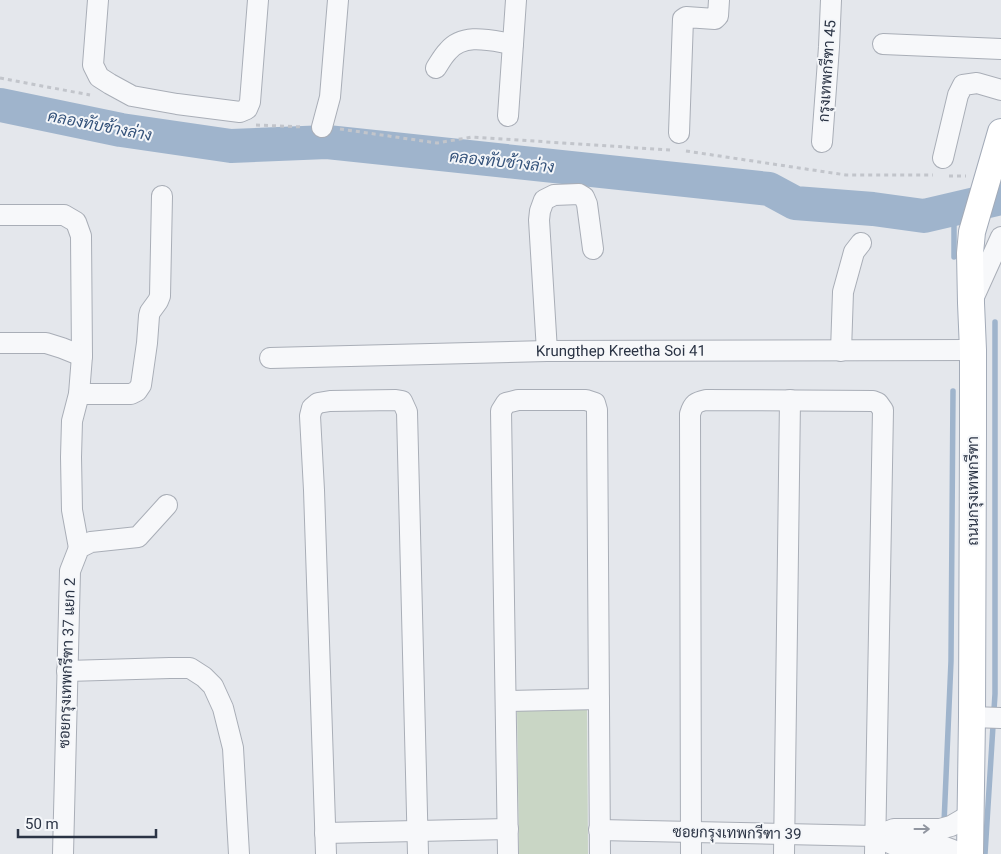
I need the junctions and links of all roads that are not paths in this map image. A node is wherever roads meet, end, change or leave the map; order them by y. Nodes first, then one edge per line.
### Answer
1 (98, 0) edge
2 (258, 0) edge
3 (338, 0) edge
4 (516, 0) edge
5 (718, 0) edge
6 (831, 0) edge
7 (513, 44) junction
8 (883, 44) dead end
9 (1001, 48) edge
10 (436, 68) dead end
11 (1001, 90) edge
12 (508, 116) dead end
13 (322, 127) road end
14 (1001, 132) edge
15 (822, 142) dead end
16 (679, 145) road end
17 (941, 169) road end
18 (162, 196) dead end
19 (0, 215) edge
20 (1001, 237) edge
21 (861, 243) dead end
22 (593, 249) dead end
23 (971, 303) junction
24 (0, 343) edge
25 (841, 350) junction
26 (973, 350) junction
27 (547, 351) junction
28 (82, 356) junction
29 (270, 358) dead end
30 (80, 394) junction
31 (790, 400) junction
32 (167, 505) dead end
33 (79, 548) junction
34 (66, 672) junction
35 (599, 699) junction
36 (506, 701) junction
37 (986, 718) edge
38 (970, 816) junction
39 (508, 829) junction
40 (599, 830) junction
41 (418, 831) junction
42 (692, 832) junction
43 (325, 834) junction
44 (784, 844) edge
45 (875, 845) edge
46 (62, 854) edge
47 (239, 854) edge
48 (326, 854) edge
49 (418, 854) edge
50 (508, 854) edge
51 (600, 854) edge
52 (692, 854) edge
53 (959, 854) edge
54 (970, 854) edge

1 - 2 street
3 - 13 street
4 - 7 street
5 - 16 street
6 - 15 street, กรุงเทพกรีฑา 45
7 - 10 street
7 - 12 street
8 - 9 street
11 - 17 street
14 - 23 main road, ถนนกรุงเทพกรีฑา
18 - 30 street
19 - 28 street
20 - 23 street
21 - 25 street
22 - 27 street
23 - 26 main road, ถนนกรุงเทพกรีฑา
24 - 28 street
25 - 26 street, Krungthep Kreetha Soi 41
25 - 27 street, Krungthep Kreetha Soi 41
26 - 37 main road, ถนนกรุงเทพกรีฑา
27 - 29 street, Krungthep Kreetha Soi 41
28 - 30 street
30 - 33 street
31 - 42 street
31 - 44 street
31 - 45 street
32 - 33 street
33 - 34 street, ซอยกรุงเทพกรีฑา 37 แยก 2
34 - 46 street, ซอยกรุงเทพกรีฑา 37 แยก 2
34 - 47 street
35 - 36 street
35 - 36 street
35 - 40 street
36 - 39 street
37 - 38 main road, ถนนกรุงเทพกรีฑา
45 -> 38 street, ซอยกรุงเทพกรีฑา 39
38 - 54 main road, ถนนกรุงเทพกรีฑา
39 - 41 street
39 - 50 street
40 - 42 street, ซอยกรุงเทพกรีฑา 39
40 - 51 street
41 - 43 street
41 - 43 street
41 - 49 street
42 - 44 street, ซอยกรุงเทพกรีฑา 39
42 - 52 street
43 - 48 street
44 - 45 street, ซอยกรุงเทพกรีฑา 39
45 - 53 street, ซอยกรุงเทพกรีฑา 39

